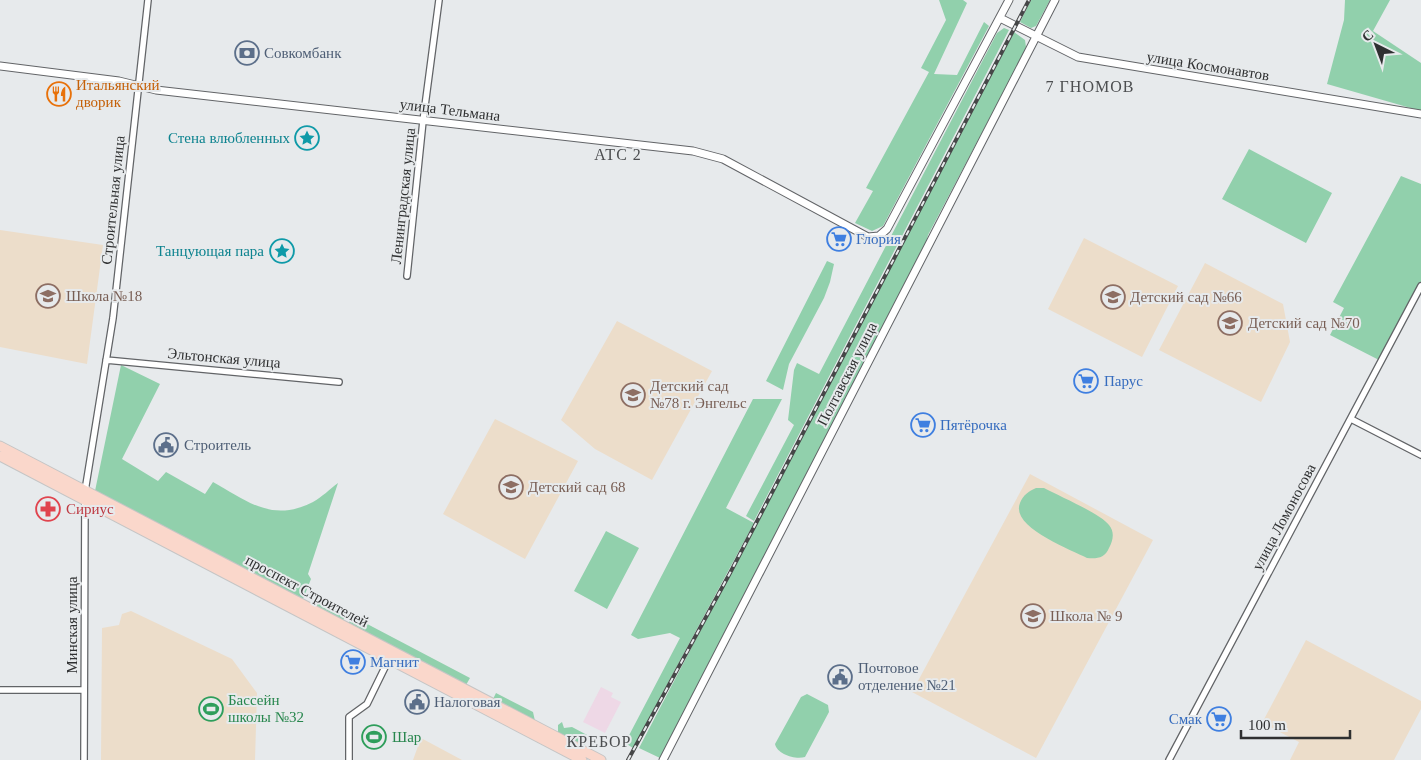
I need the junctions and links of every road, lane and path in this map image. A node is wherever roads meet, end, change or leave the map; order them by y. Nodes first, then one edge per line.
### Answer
1 (148, 0) edge
2 (439, 0) edge
3 (1010, 0) edge
4 (1055, 0) edge
5 (1000, 18) junction
6 (1036, 36) junction
7 (0, 66) edge
8 (138, 85) junction
9 (1421, 114) edge
10 (423, 121) junction
11 (407, 276) dead end
12 (1421, 286) edge
13 (106, 360) junction
14 (339, 382) dead end
15 (1351, 419) junction
16 (0, 446) edge
17 (1421, 455) edge
18 (0, 456) edge
19 (85, 495) junction
20 (389, 659) junction
21 (0, 690) edge
22 (84, 690) junction
23 (84, 760) edge
24 (349, 760) edge
25 (582, 760) edge
26 (601, 760) edge
27 (663, 760) edge
28 (1169, 760) edge

1 - 8 street, Строительная улица
2 - 10 street, Ленинградская улица
3 - 5 street
4 - 6 street, Полтавская улица
5 - 6 street, улица Космонавтов
5 - 10 street, улица Тельмана
6 - 9 street, улица Космонавтов
6 - 27 street, Полтавская улица
7 - 8 street, улица Тельмана
8 - 10 street, улица Тельмана
8 - 13 street, Строительная улица
10 - 11 street, Ленинградская улица
12 - 15 street, улица Ломоносова
13 - 14 street, Эльтонская улица
13 - 19 street, Строительная улица
15 - 17 street
15 - 28 street, улица Ломоносова
16 - 19 main road, проспект Строителей
18 - 19 main road, проспект Строителей
19 - 20 main road, проспект Строителей
19 - 22 street, Минская улица
19 - 26 main road, проспект Строителей
20 - 24 street
20 - 25 main road, проспект Строителей
21 - 22 street
22 - 23 street, Минская улица

